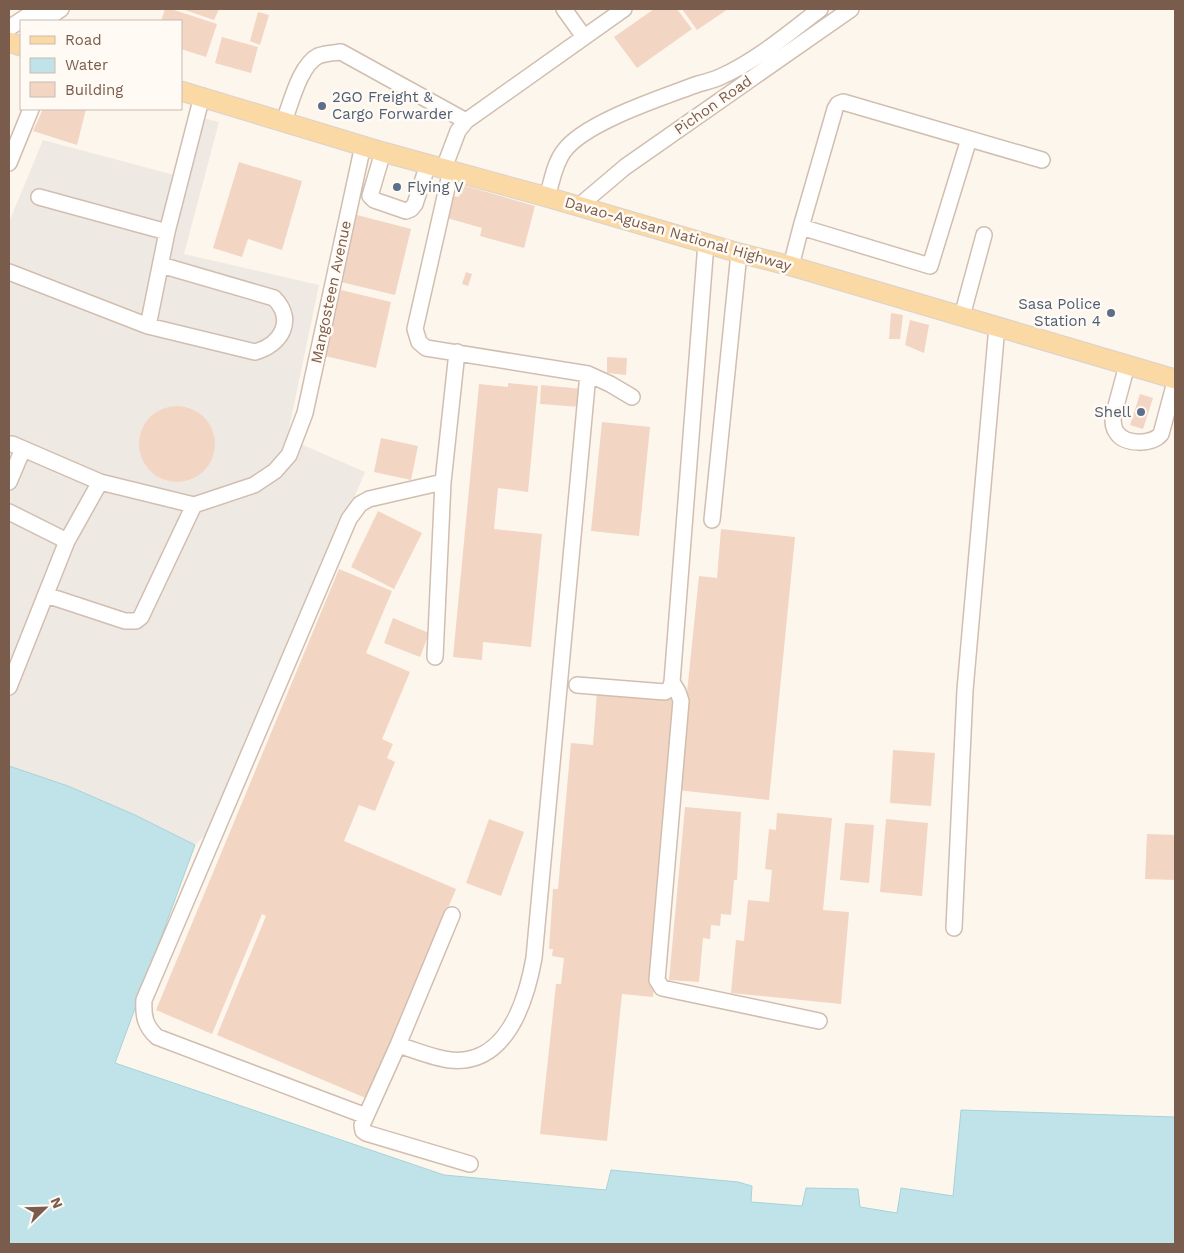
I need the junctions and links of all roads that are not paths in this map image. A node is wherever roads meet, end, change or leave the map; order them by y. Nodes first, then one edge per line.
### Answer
1 (38, 9) edge
2 (61, 9) edge
3 (564, 9) edge
4 (624, 9) edge
5 (820, 9) edge
6 (850, 9) edge
7 (29, 20) edge
8 (44, 20) edge
9 (584, 37) junction
10 (182, 90) edge
11 (202, 96) junction
12 (31, 110) edge
13 (284, 121) junction
14 (466, 122) junction
15 (969, 139) junction
16 (363, 146) junction
17 (383, 152) junction
18 (10, 158) edge
19 (1042, 160) dead end
20 (441, 168) junction
21 (39, 197) dead end
22 (547, 197) junction
23 (579, 206) junction
24 (801, 227) junction
25 (167, 232) junction
26 (984, 235) dead end
27 (706, 243) junction
28 (739, 253) junction
29 (161, 265) junction
30 (791, 266) junction
31 (9, 272) edge
32 (962, 316) junction
33 (148, 326) junction
34 (997, 326) junction
35 (457, 352) junction
36 (1127, 365) junction
37 (588, 374) junction
38 (1175, 380) edge
39 (632, 397) dead end
40 (9, 482) edge
41 (100, 482) junction
42 (443, 482) junction
43 (194, 505) junction
44 (9, 512) edge
45 (712, 520) dead end
46 (67, 541) junction
47 (46, 594) junction
48 (435, 657) dead end
49 (672, 682) junction
50 (577, 685) dead end
51 (9, 687) edge
52 (452, 915) dead end
53 (954, 928) dead end
54 (819, 1021) dead end
55 (398, 1045) junction
56 (366, 1116) junction
57 (470, 1164) dead end

1 - 7 street
2 - 8 street
3 - 9 street
4 - 9 street
5 - 22 street
6 - 23 street, Pichon Road
9 - 14 street
10 - 11 main road, Davao-Agusan National Highway
11 - 13 main road, Davao-Agusan National Highway
11 - 25 street
12 - 18 street
13 - 14 street
13 - 16 main road, Davao-Agusan National Highway
14 - 20 street
15 - 19 street
15 - 24 street
15 - 24 street
16 - 17 main road, Davao-Agusan National Highway
16 - 43 street, Mangosteen Avenue
17 - 20 main road, Davao-Agusan National Highway
17 - 20 street
20 - 22 main road, Davao-Agusan National Highway
20 - 35 street
21 - 25 street
22 - 23 main road, Davao-Agusan National Highway
23 - 27 main road, Davao-Agusan National Highway
24 - 30 street
25 - 29 street
26 - 32 street
27 - 28 main road, Davao-Agusan National Highway
27 - 49 street
28 - 30 main road, Davao-Agusan National Highway
28 - 45 street
29 - 33 street
29 - 33 street
30 - 32 main road, Davao-Agusan National Highway
31 - 33 street
32 - 34 main road, Davao-Agusan National Highway
34 - 36 main road, Davao-Agusan National Highway
34 - 53 street
35 - 37 street
35 - 42 street
36 - 38 main road, Davao-Agusan National Highway
36 - 38 street
37 - 39 street
37 - 55 street
40 - 41 street
41 - 43 street
41 - 46 street
42 - 48 street
42 - 56 street
43 - 47 street
44 - 46 street
46 - 47 street
47 - 51 street
49 - 50 street
49 - 54 street
52 - 55 street
55 - 56 street
56 - 57 street

